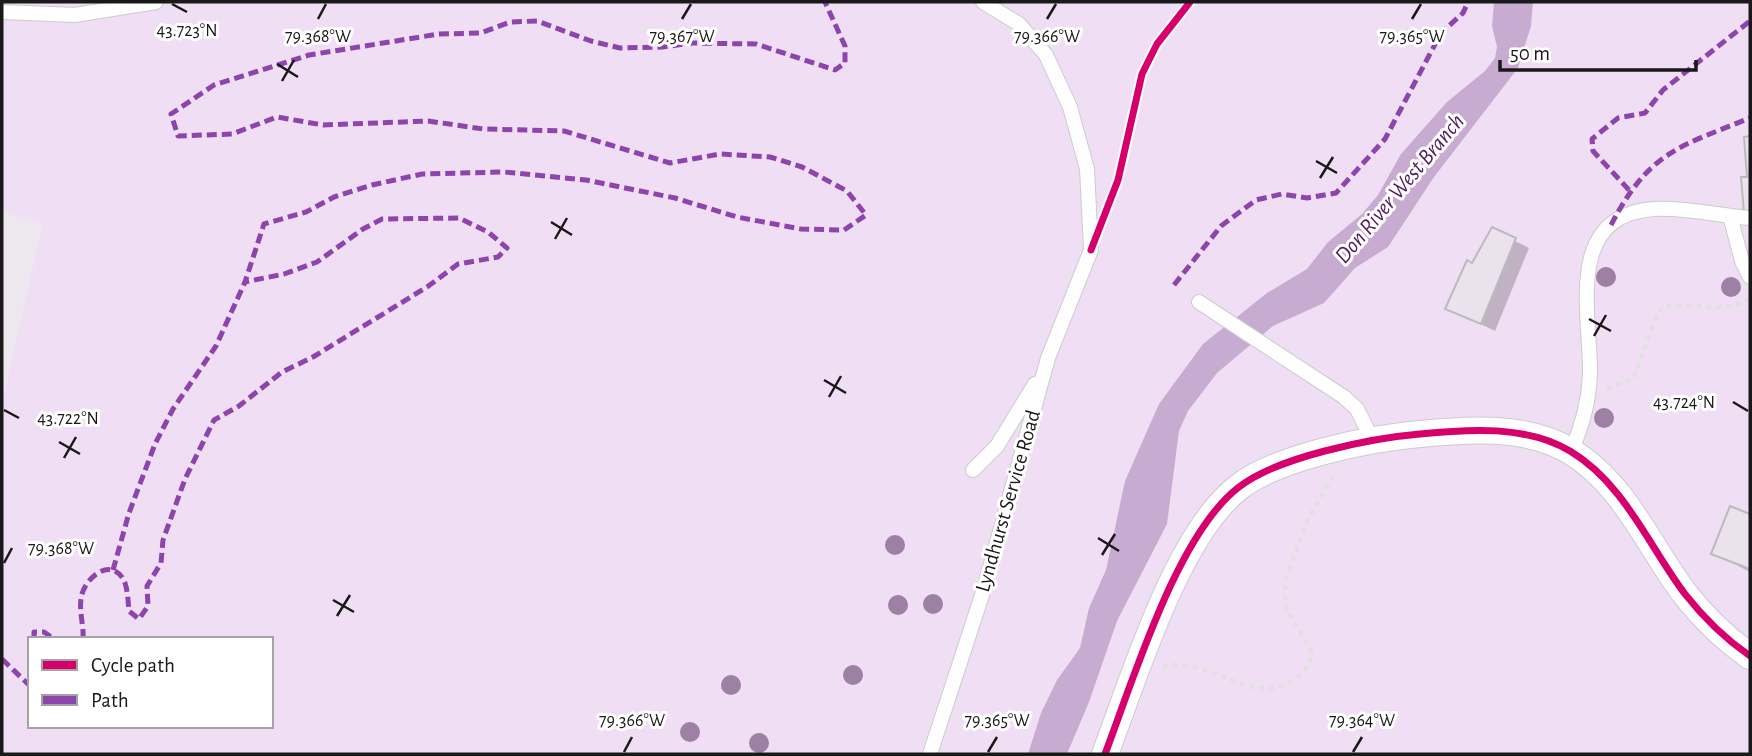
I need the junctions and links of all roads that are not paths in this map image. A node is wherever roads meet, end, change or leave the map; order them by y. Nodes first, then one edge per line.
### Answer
1 (156, 2) edge
2 (983, 2) edge
3 (2, 12) edge
4 (1730, 216) junction
5 (1750, 218) edge
6 (1750, 277) edge
7 (1199, 302) dead end
8 (1048, 358) junction
9 (1373, 441) junction
10 (1571, 451) junction
11 (973, 470) dead end
12 (1750, 656) edge
13 (930, 754) edge
14 (1105, 754) edge

1 - 3 lane
2 - 8 lane, Lyndhurst Service Road
4 - 5 lane
4 - 6 lane
4 - 10 lane
7 - 9 lane
8 - 11 lane
8 - 13 lane, Lyndhurst Service Road
9 - 10 street
9 - 14 street
10 - 12 street

